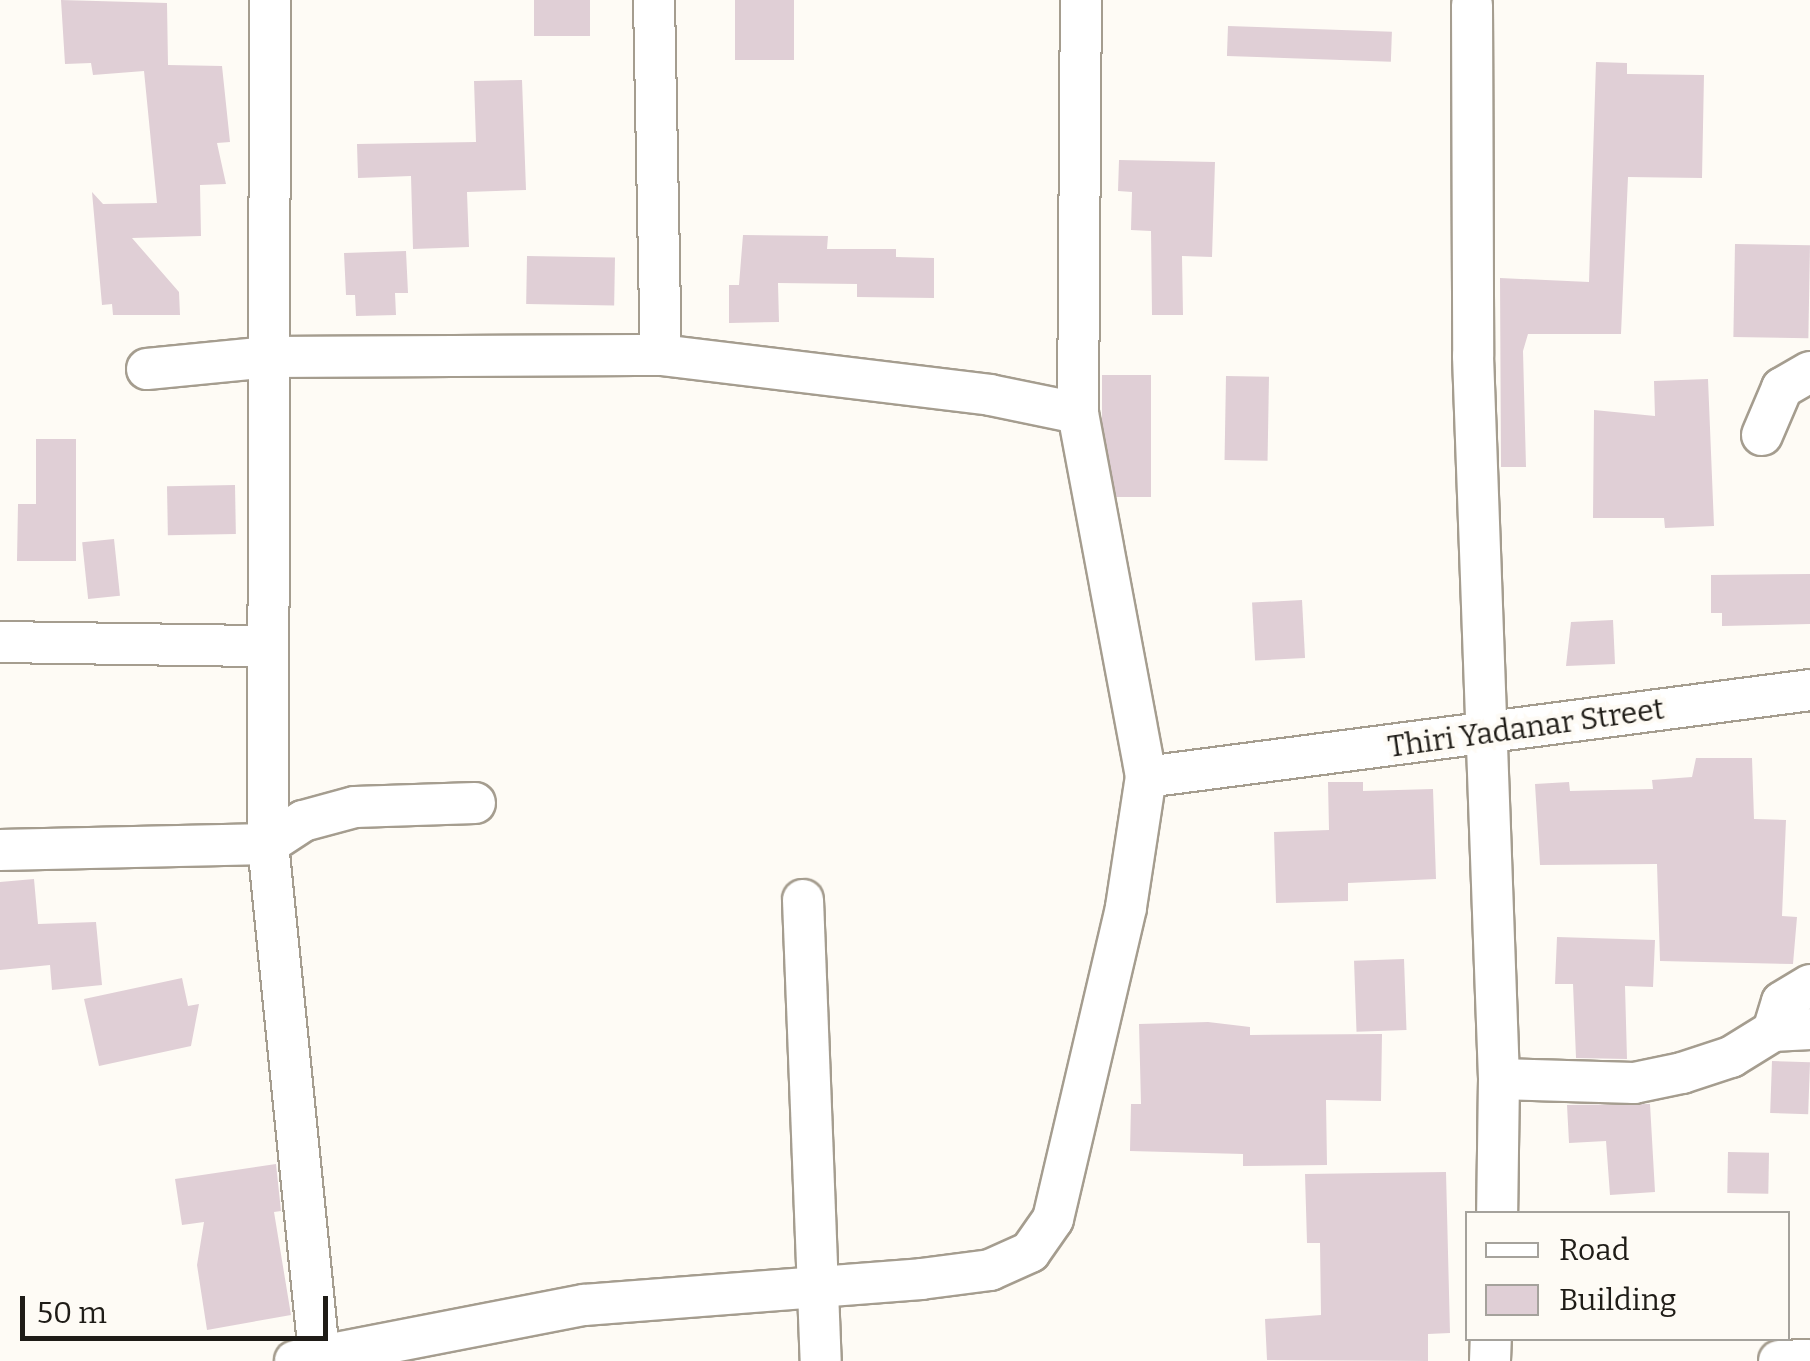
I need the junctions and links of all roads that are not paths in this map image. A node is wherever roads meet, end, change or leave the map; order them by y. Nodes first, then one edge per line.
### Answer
1 (270, 0) edge
2 (654, 0) edge
3 (1081, 0) edge
4 (1472, 5) dead end
5 (661, 355) junction
6 (269, 357) junction
7 (147, 368) dead end
8 (1810, 372) edge
9 (1078, 413) junction
10 (1762, 435) dead end
11 (0, 642) edge
12 (268, 646) junction
13 (1810, 690) edge
14 (1488, 733) junction
15 (1146, 777) junction
16 (475, 803) dead end
17 (268, 844) junction
18 (0, 850) edge
19 (803, 900) dead end
20 (1810, 985) edge
21 (1792, 1030) edge
22 (1499, 1079) junction
23 (1497, 1211) edge
24 (814, 1289) junction
25 (307, 1357) edge
26 (1810, 1360) edge
27 (821, 1361) edge
28 (1779, 1361) edge

1 - 6 street
2 - 5 street
3 - 9 street
4 - 14 street
5 - 6 street
5 - 9 street
6 - 7 street
6 - 12 street
8 - 10 street
9 - 15 street
11 - 12 street
12 - 17 street
13 - 14 street, Thiri Yadanar Street
14 - 15 street, Thiri Yadanar Street
14 - 22 street
15 - 24 street
16 - 17 street
17 - 18 street
17 - 25 street
19 - 24 street
20 - 21 street
21 - 22 street
22 - 23 street
24 - 25 street
24 - 27 street
26 - 28 street

